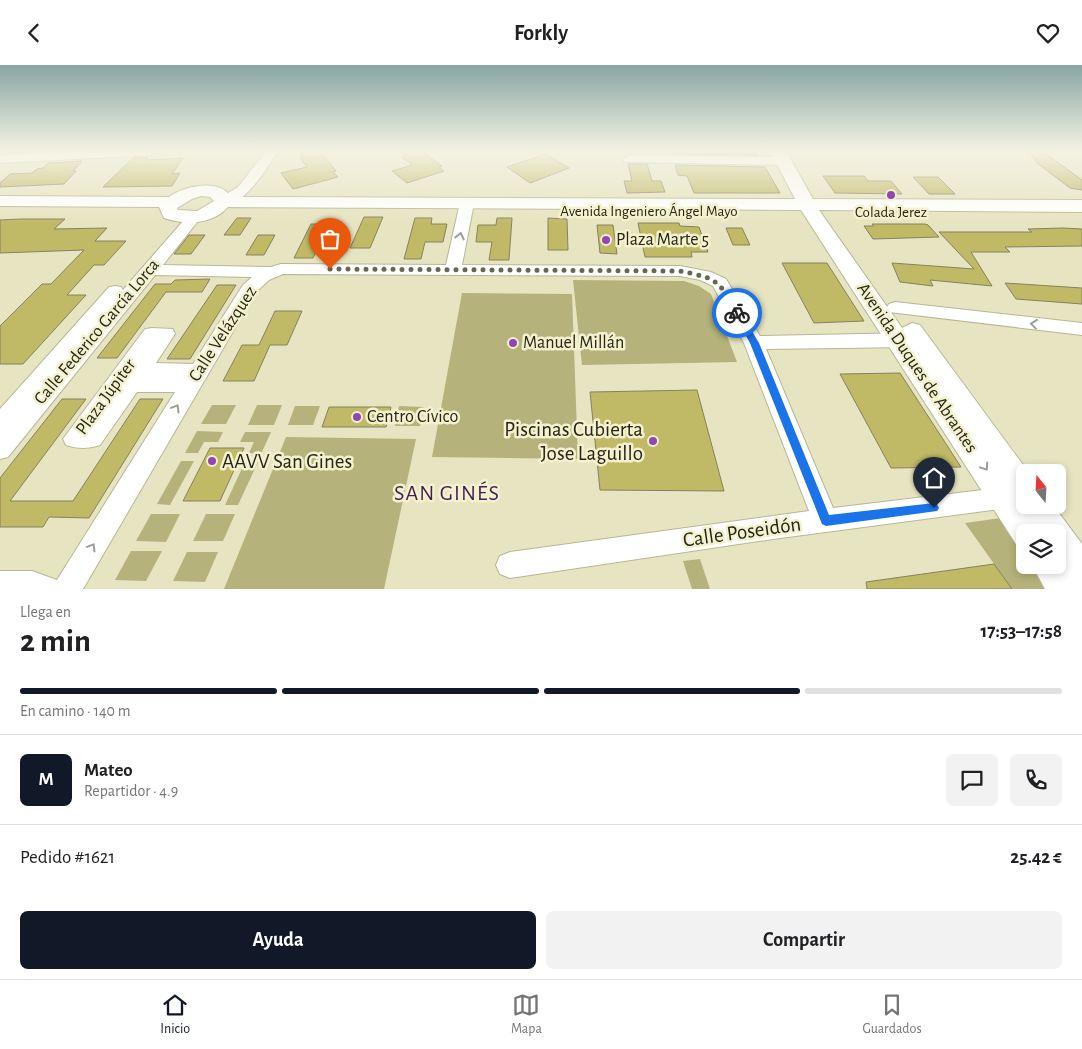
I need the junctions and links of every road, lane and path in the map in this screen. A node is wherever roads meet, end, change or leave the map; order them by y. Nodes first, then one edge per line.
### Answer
1 (249, 175) edge
2 (256, 175) edge
3 (798, 175) edge
4 (244, 196) junction
5 (0, 201) edge
6 (217, 201) junction
7 (466, 206) junction
8 (1082, 206) edge
9 (0, 207) edge
10 (817, 208) junction
11 (172, 209) junction
12 (1082, 213) edge
13 (195, 216) junction
14 (453, 269) junction
15 (148, 271) junction
16 (273, 272) junction
17 (895, 308) junction
18 (1082, 329) edge
19 (908, 340) junction
20 (754, 343) junction
21 (136, 377) junction
22 (194, 378) junction
23 (0, 424) edge
24 (0, 449) edge
25 (1016, 490) edge
26 (1016, 499) edge
27 (1037, 514) edge
28 (826, 521) junction
29 (1046, 524) edge
30 (1066, 550) edge
31 (510, 565) dead end
32 (1082, 573) edge
33 (1055, 574) edge
34 (0, 585) edge
35 (47, 589) edge
36 (67, 589) edge
37 (1065, 589) edge

1 - 6 street
2 - 4 street
3 - 10 main road
4 - 6 main road, Avenida Ingeniero Ángel Mayo
4 - 7 main road, Avenida Ingeniero Ángel Mayo
5 - 11 main road, Avenida Ingeniero Ángel Mayo
6 - 7 main road, Avenida Ingeniero Ángel Mayo
6 - 11 main road, Avenida Ingeniero Ángel Mayo
6 - 13 main road, Avenida Ingeniero Ángel Mayo
7 - 10 main road, Avenida Ingeniero Ángel Mayo
14 -> 7 street
8 - 10 main road, Avenida Ingeniero Ángel Mayo
9 - 11 main road, Avenida Ingeniero Ángel Mayo
10 - 12 main road, Avenida Ingeniero Ángel Mayo
10 - 17 main road, Avenida Duques de Abrantes
10 - 19 main road, Avenida Duques de Abrantes
11 - 13 main road, Avenida Ingeniero Ángel Mayo
11 - 23 street, Calle Federico García Lorca
13 - 15 street, Calle Federico García Lorca
14 - 16 street, Calle Velázquez
14 - 20 street, Calle Velázquez
15 - 16 street
15 - 24 street, Calle Federico García Lorca
16 - 22 street, Calle Velázquez
18 -> 17 street
17 - 19 main road, Avenida Duques de Abrantes
19 - 20 street
19 - 25 main road, Avenida Duques de Abrantes
20 - 28 street, Calle Velázquez
21 - 21 street, Plaza Júpiter
21 - 22 street, Plaza Júpiter
36 -> 22 street, Calle Velázquez
26 - 28 street, Calle Poseidón
27 - 29 main road, Avenida Duques de Abrantes
28 - 31 street, Calle Poseidón
30 - 32 main road
33 - 37 main road
34 - 35 street

